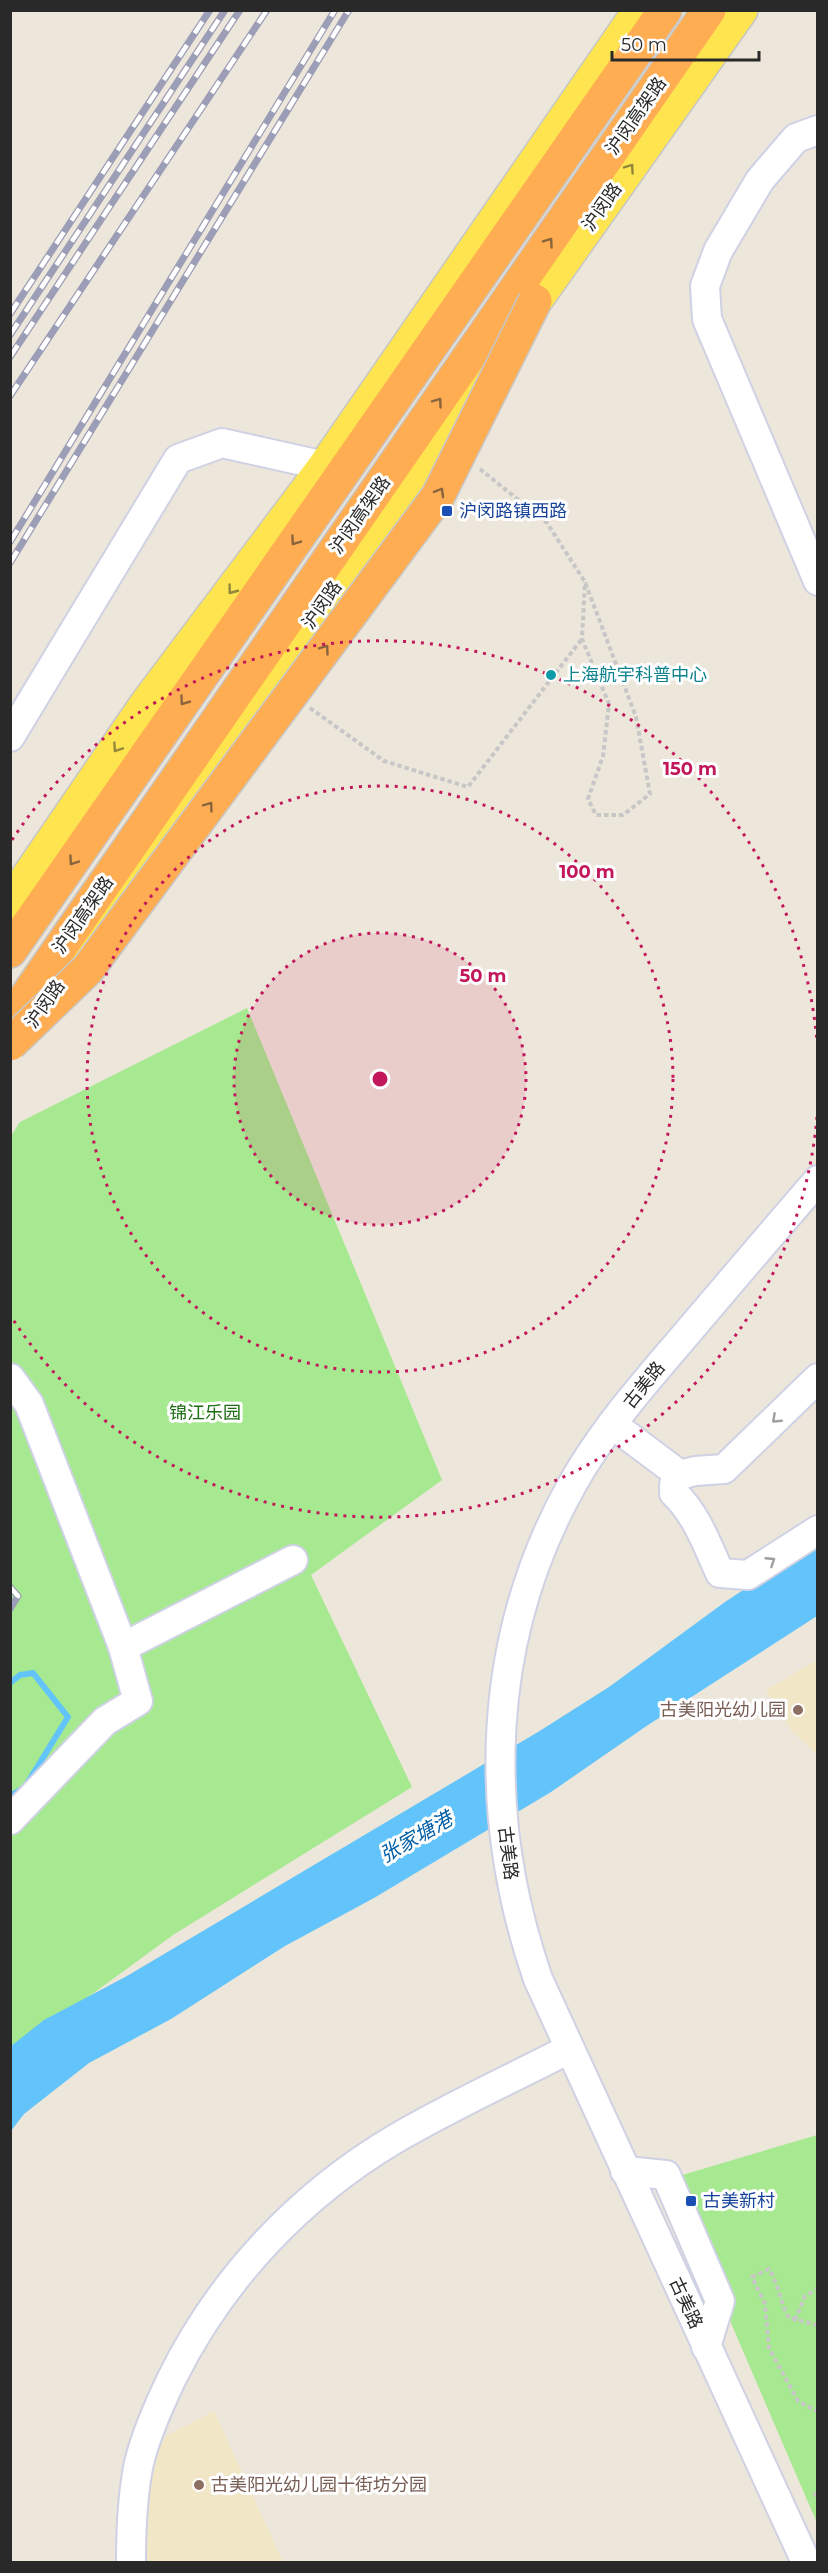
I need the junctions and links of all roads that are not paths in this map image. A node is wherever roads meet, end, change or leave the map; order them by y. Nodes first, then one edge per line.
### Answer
1 (640, 10) edge
2 (665, 10) edge
3 (709, 10) edge
4 (741, 10) edge
5 (818, 130) edge
6 (535, 301) junction
7 (325, 466) junction
8 (818, 581) edge
9 (10, 737) edge
10 (10, 903) edge
11 (10, 951) edge
12 (10, 1020) edge
13 (10, 1044) edge
14 (10, 1054) edge
15 (818, 1180) edge
16 (10, 1378) edge
17 (818, 1378) edge
18 (612, 1424) junction
19 (680, 1475) junction
20 (818, 1530) edge
21 (293, 1560) dead end
22 (123, 1647) junction
23 (10, 1820) edge
24 (569, 2049) junction
25 (805, 2558) edge
26 (131, 2562) edge

1 - 7 main road
2 -> 11 highway, 沪闵高架路
12 -> 3 highway, 沪闵高架路
6 -> 4 main road, 沪闵路
5 - 8 street
13 -> 6 highway, bridge
6 - 14 main road, 沪闵路
7 - 9 street
7 -> 10 main road
15 - 18 street, 古美路
16 - 22 street
17 -> 19 street
18 - 19 street
18 - 24 street, 古美路
19 -> 20 street
21 - 22 street
22 - 23 street
24 - 25 street, 古美路
24 - 26 street

